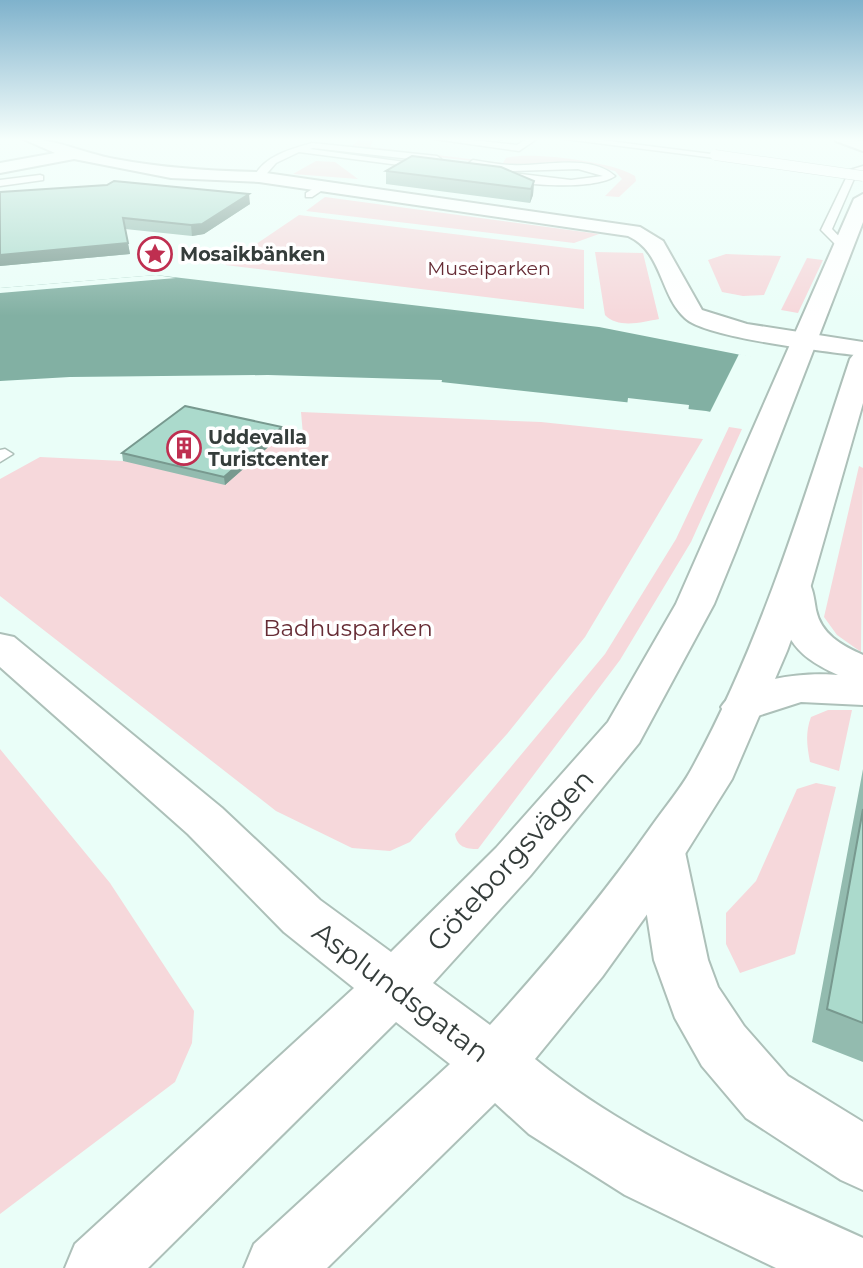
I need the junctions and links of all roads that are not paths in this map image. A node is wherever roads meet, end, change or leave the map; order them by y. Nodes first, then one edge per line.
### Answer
1 (363, 197) edge
2 (841, 197) edge
3 (863, 200) edge
4 (844, 247) junction
5 (801, 352) junction
6 (861, 361) edge
7 (793, 584) junction
8 (0, 646) edge
9 (863, 670) edge
10 (863, 691) edge
11 (742, 707) junction
12 (660, 852) junction
13 (394, 987) junction
14 (494, 1063) junction
15 (863, 1158) edge
16 (99, 1268) edge
17 (278, 1268) edge
18 (850, 1268) edge

1 - 5 street
2 - 4 lane
3 - 4 street, Göteborgsvägen
4 - 5 street, Göteborgsvägen
5 - 6 street
5 - 13 street, Göteborgsvägen
6 - 7 street
7 - 9 street
7 - 11 street
8 - 13 street, Asplundsgatan
10 - 11 street
11 - 12 street
12 - 14 street
12 - 15 street
13 - 14 street, Asplundsgatan
13 - 16 street, Göteborgsvägen
14 - 17 street
14 - 18 street, Asplundsgatan

